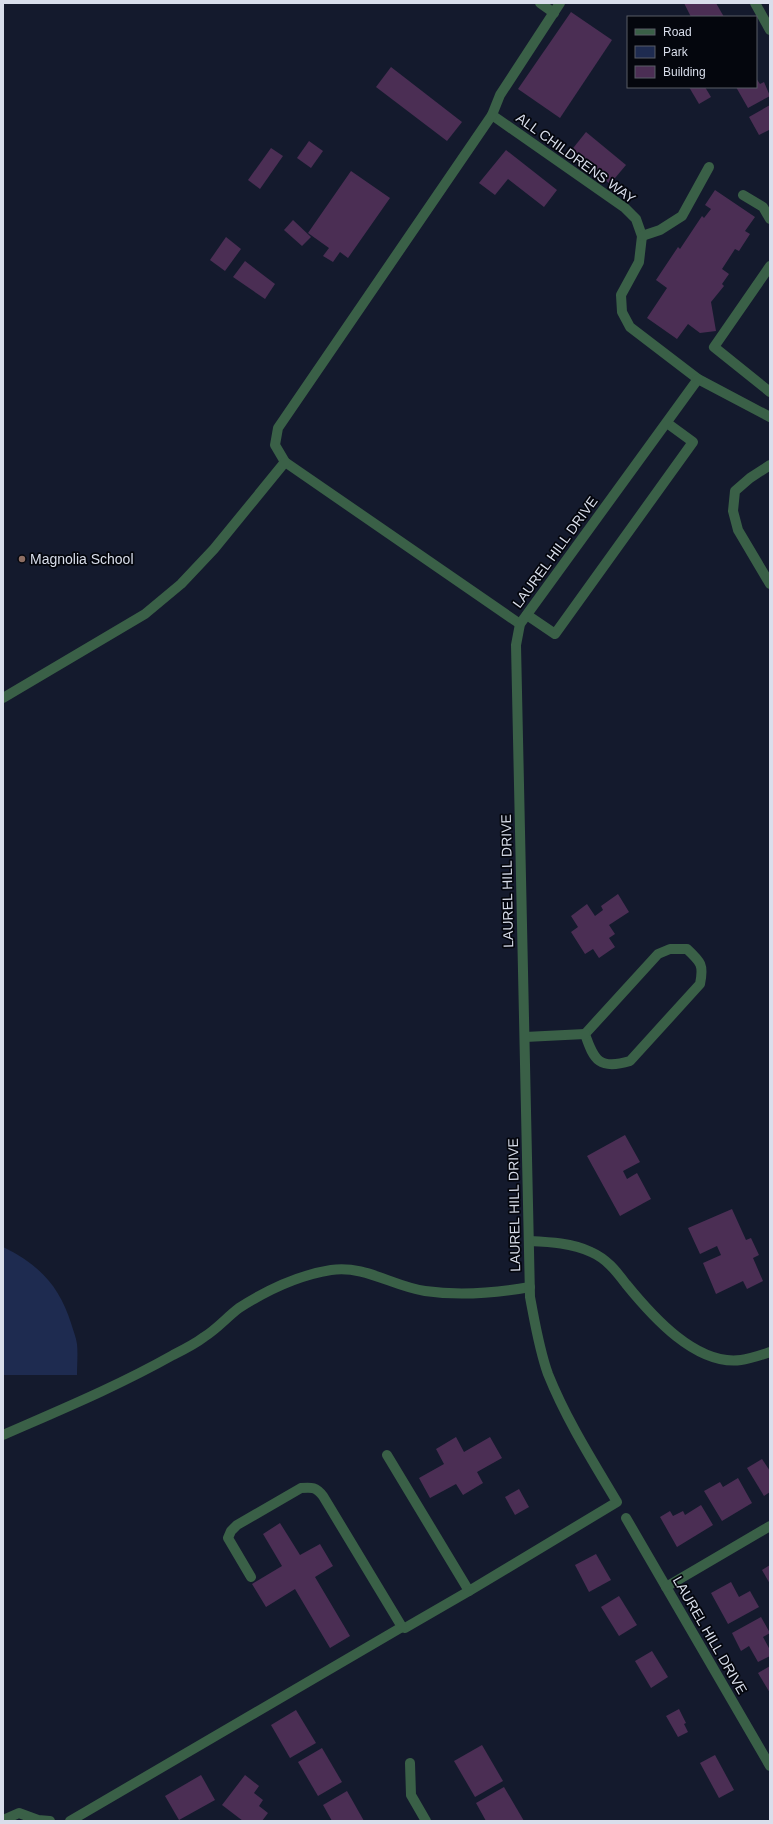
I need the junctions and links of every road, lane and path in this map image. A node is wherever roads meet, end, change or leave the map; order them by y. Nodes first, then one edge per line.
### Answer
1 (540, 3) edge
2 (560, 3) edge
3 (755, 3) edge
4 (554, 13) junction
5 (770, 30) edge
6 (492, 115) junction
7 (709, 167) dead end
8 (743, 195) dead end
9 (770, 219) edge
10 (642, 236) junction
11 (770, 266) edge
12 (698, 379) junction
13 (770, 392) edge
14 (770, 417) edge
15 (667, 423) junction
16 (285, 462) junction
17 (770, 465) edge
18 (770, 584) edge
19 (527, 615) junction
20 (520, 624) junction
21 (3, 698) edge
22 (585, 1034) junction
23 (525, 1037) junction
24 (529, 1241) junction
25 (530, 1287) junction
26 (770, 1352) edge
27 (3, 1435) edge
28 (387, 1455) dead end
29 (626, 1518) dead end
30 (770, 1526) edge
31 (251, 1577) dead end
32 (666, 1587) junction
33 (469, 1591) junction
34 (402, 1627) junction
35 (410, 1763) dead end
36 (770, 1766) edge
37 (3, 1820) edge
38 (50, 1821) edge
39 (70, 1821) edge
40 (426, 1821) edge

1 - 4 street
2 - 4 street
3 - 5 street
4 - 6 street
6 - 10 street, ALL CHILDRENS WAY
6 - 16 street
7 - 10 street
8 - 9 street
10 - 12 street, ALL CHILDRENS WAY
11 - 13 street
12 - 14 street
12 - 15 street, LAUREL HILL DRIVE
15 - 19 street, LAUREL HILL DRIVE
15 - 19 street
16 - 20 street
16 - 21 street
17 - 18 street
19 - 20 street, LAUREL HILL DRIVE
20 - 23 street, LAUREL HILL DRIVE
22 - 22 street
22 - 23 street
23 - 24 street, LAUREL HILL DRIVE
24 - 25 street, LAUREL HILL DRIVE
24 - 26 street
25 - 27 street
25 - 33 street, LAUREL HILL DRIVE
28 - 33 street
29 - 32 street, LAUREL HILL DRIVE
30 - 32 street
31 - 34 street
32 - 36 street, LAUREL HILL DRIVE
33 - 34 street
34 - 39 street
35 - 40 street
37 - 38 street

